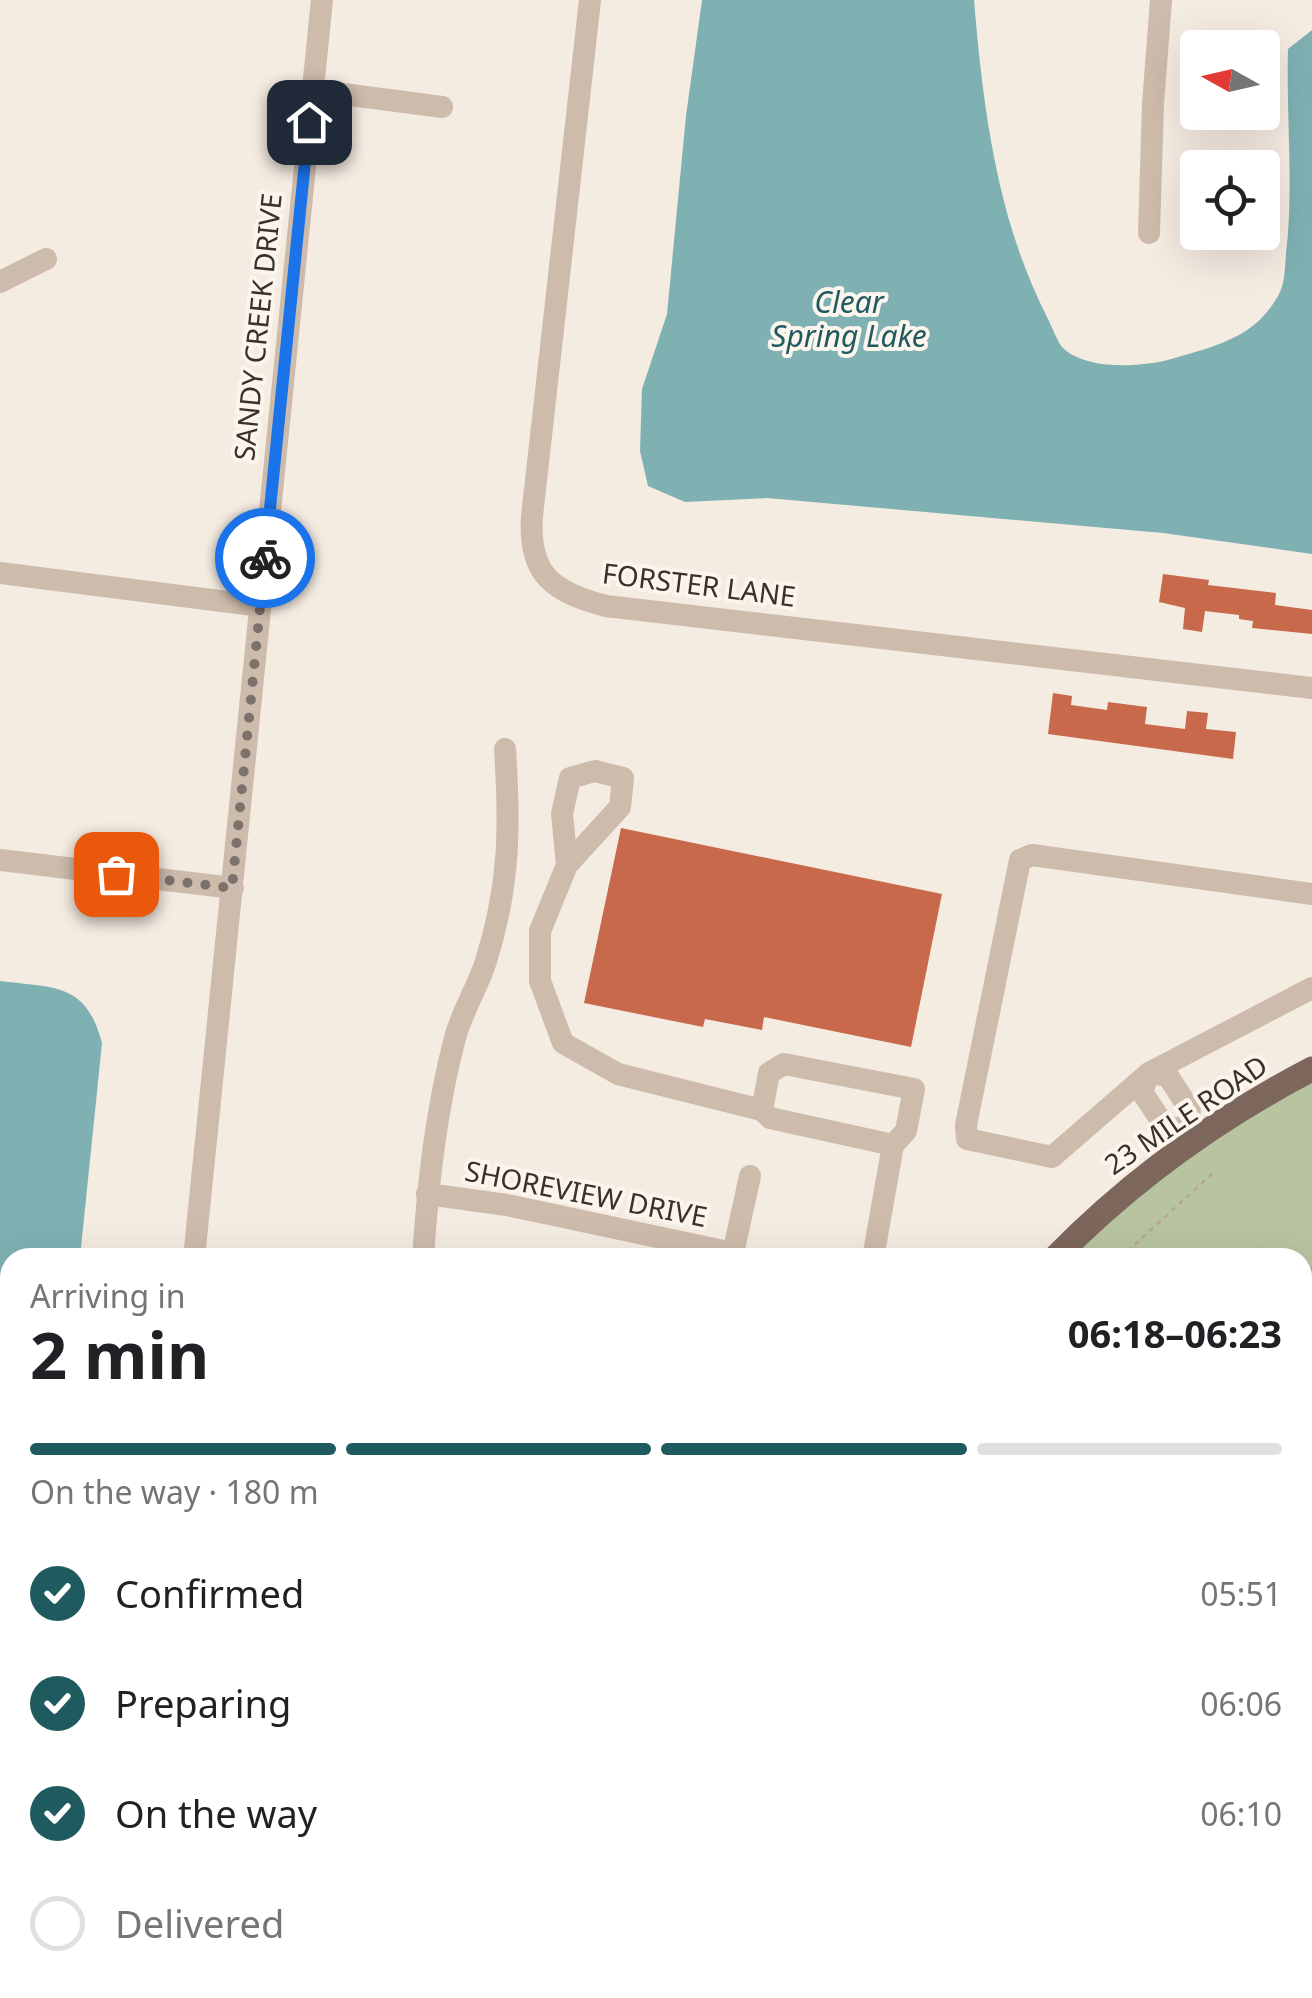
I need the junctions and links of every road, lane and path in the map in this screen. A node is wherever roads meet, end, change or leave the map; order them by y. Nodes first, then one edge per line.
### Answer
1 (322, 0) edge
2 (590, 0) edge
3 (1161, 0) edge
4 (313, 90) junction
5 (442, 108) dead end
6 (1149, 233) dead end
7 (46, 259) dead end
8 (0, 282) edge
9 (0, 573) edge
10 (260, 606) junction
11 (1312, 688) edge
12 (505, 749) dead end
13 (0, 860) edge
14 (568, 865) dead end
15 (232, 888) junction
16 (1312, 894) edge
17 (1312, 988) edge
18 (1312, 1070) edge
19 (1149, 1072) junction
20 (762, 1110) junction
21 (1190, 1135) junction
22 (893, 1145) junction
23 (1214, 1172) dead end
24 (750, 1176) dead end
25 (427, 1194) junction
26 (195, 1248) edge
27 (423, 1248) edge
28 (700, 1248) edge
29 (734, 1248) edge
30 (875, 1248) edge
31 (1065, 1248) edge
32 (1131, 1248) edge

1 - 4 street, SANDY CREEK DRIVE
2 - 11 street, FORSTER LANE
3 - 6 street
4 - 5 street
4 - 10 street, SANDY CREEK DRIVE
7 - 8 street
9 - 10 street
10 - 15 street, SANDY CREEK DRIVE
12 - 25 street
13 - 15 street
14 - 20 street
15 - 26 street, SANDY CREEK DRIVE
16 - 19 street
17 - 19 street
18 - 21 main road, 23 MILE ROAD
19 - 21 street
20 - 22 street
20 - 22 street
21 - 31 main road, 23 MILE ROAD
22 - 30 street
23 - 32 path
24 - 29 street
25 - 27 street
25 - 28 street, SHOREVIEW DRIVE

